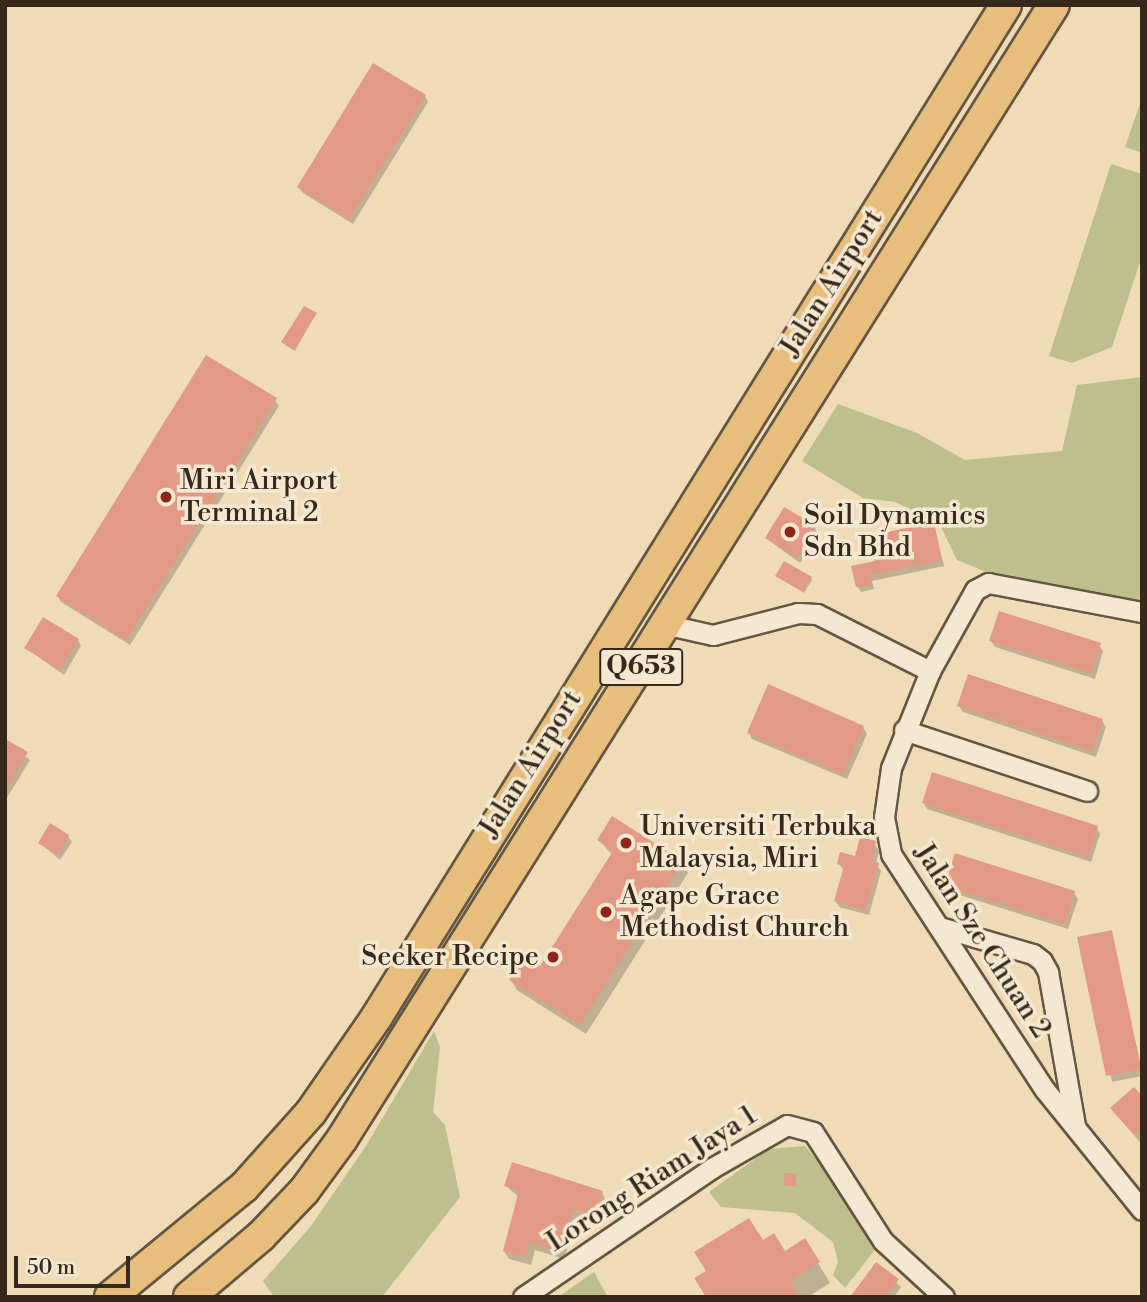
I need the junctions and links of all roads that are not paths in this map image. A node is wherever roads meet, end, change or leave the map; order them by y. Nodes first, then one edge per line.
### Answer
1 (1006, 5) edge
2 (1054, 5) edge
3 (1142, 612) edge
4 (668, 625) junction
5 (596, 660) junction
6 (930, 671) junction
7 (904, 730) junction
8 (1087, 791) dead end
9 (940, 927) junction
10 (1075, 1126) junction
11 (1142, 1210) edge
12 (940, 1295) edge
13 (110, 1297) edge
14 (189, 1297) edge
15 (523, 1297) edge

1 - 5 main road, Jalan Airport / Q653
2 - 4 main road, Jalan Airport / Q653
3 - 6 street, Jalan Sze Chuan 2
4 - 5 main road
4 - 6 street
4 - 14 main road, Jalan Airport / Q653
5 - 13 main road, Jalan Airport / Q653
6 - 7 street, Jalan Sze Chuan 2
7 - 8 street
7 - 9 street, Jalan Sze Chuan 2
9 - 10 street, Jalan Sze Chuan 2
9 - 10 street
10 - 11 street, Jalan Sze Chuan 2
12 - 15 street, Lorong Riam Jaya 1

